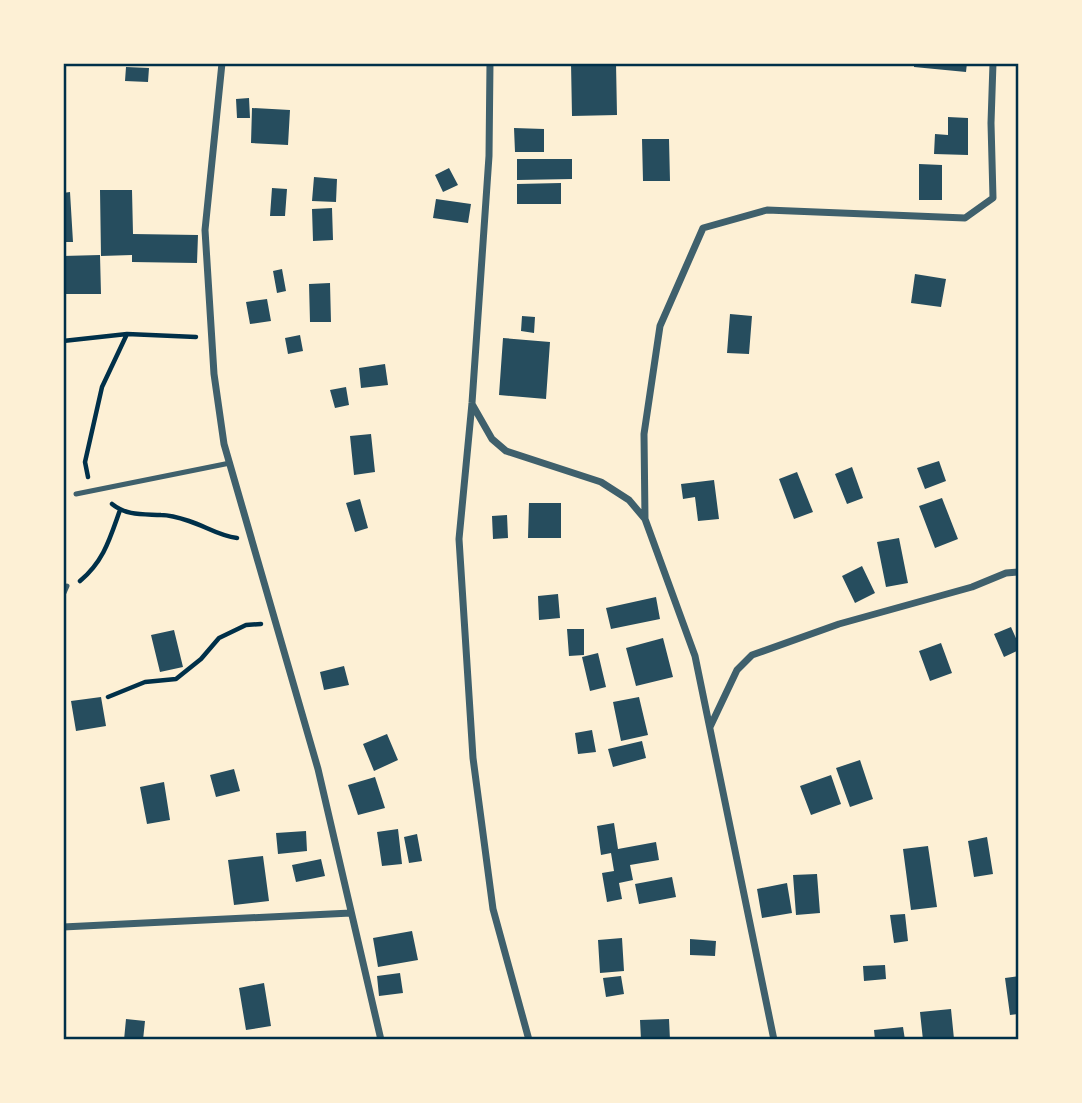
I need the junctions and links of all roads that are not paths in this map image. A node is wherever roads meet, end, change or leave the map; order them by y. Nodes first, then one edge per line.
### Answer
1 (222, 63) edge
2 (490, 63) edge
3 (993, 63) edge
4 (472, 403) junction
5 (230, 463) junction
6 (76, 494) dead end
7 (645, 519) junction
8 (1019, 572) edge
9 (67, 586) road end
10 (63, 595) edge
11 (710, 728) junction
12 (351, 913) junction
13 (63, 927) edge
14 (381, 1040) edge
15 (529, 1040) edge
16 (775, 1040) edge

1 - 5 street
2 - 4 street
3 - 7 street
4 - 7 street
4 - 15 street
5 - 6 lane
5 - 12 street
7 - 11 street
8 - 11 street
9 - 10 lane
11 - 16 street
12 - 13 street
12 - 14 street

